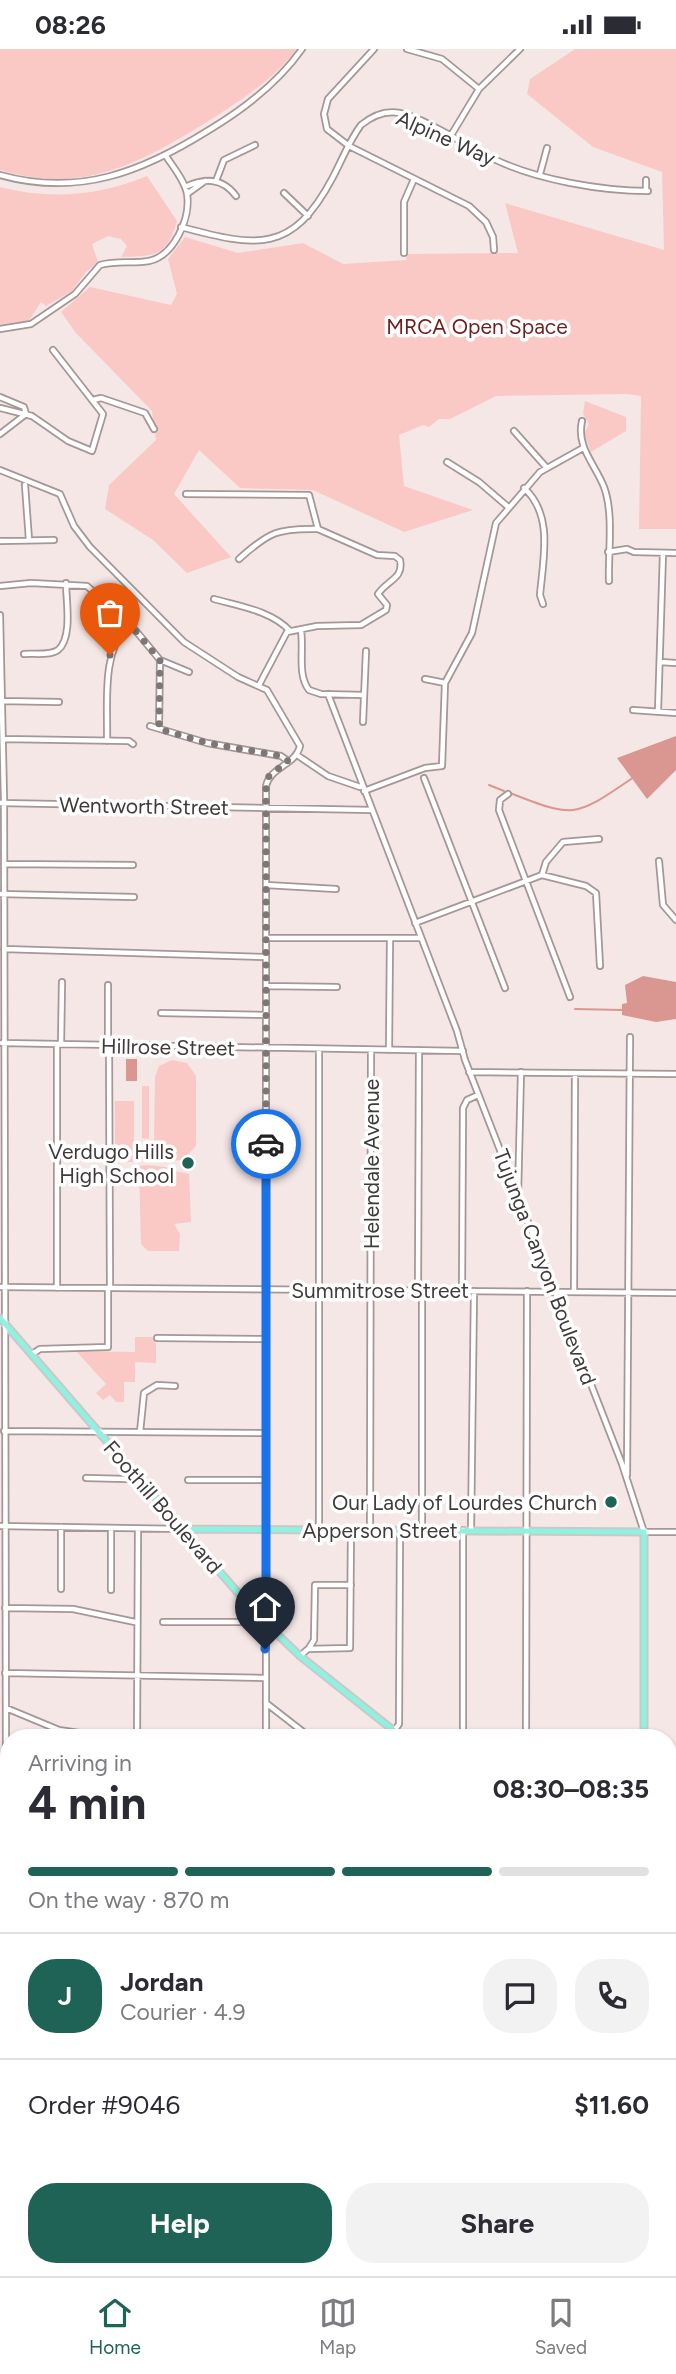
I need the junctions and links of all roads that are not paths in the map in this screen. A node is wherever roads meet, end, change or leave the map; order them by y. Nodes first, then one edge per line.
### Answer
1 (302, 49) edge
2 (374, 49) edge
3 (407, 49) edge
4 (520, 49) edge
5 (479, 89) junction
6 (450, 137) junction
7 (255, 145) dead end
8 (349, 146) junction
9 (547, 148) dead end
10 (166, 156) junction
11 (540, 174) junction
12 (0, 175) edge
13 (414, 179) junction
14 (646, 180) dead end
15 (206, 181) junction
16 (216, 181) junction
17 (185, 187) junction
18 (284, 193) dead end
19 (187, 194) junction
20 (236, 195) dead end
21 (308, 216) junction
22 (181, 227) junction
23 (494, 250) dead end
24 (404, 253) dead end
25 (0, 329) edge
26 (53, 350) dead end
27 (0, 397) edge
28 (93, 401) junction
29 (0, 408) edge
30 (26, 414) junction
31 (582, 421) dead end
32 (154, 429) dead end
33 (514, 431) dead end
34 (0, 434) edge
35 (583, 448) junction
36 (447, 463) dead end
37 (546, 467) junction
38 (0, 470) edge
39 (25, 485) dead end
40 (524, 488) junction
41 (186, 494) dead end
42 (507, 506) junction
43 (318, 529) junction
44 (29, 540) junction
45 (54, 540) dead end
46 (0, 541) edge
47 (608, 552) junction
48 (663, 553) junction
49 (676, 553) edge
50 (239, 559) dead end
51 (609, 581) dead end
52 (66, 583) junction
53 (0, 586) edge
54 (214, 599) dead end
55 (543, 604) dead end
56 (0, 615) edge
57 (128, 622) junction
58 (290, 631) junction
59 (301, 631) junction
60 (366, 651) dead end
61 (24, 654) dead end
62 (160, 660) junction
63 (660, 662) junction
64 (676, 663) edge
65 (189, 672) dead end
66 (425, 679) dead end
67 (445, 683) junction
68 (259, 685) junction
69 (328, 694) junction
70 (364, 695) junction
71 (1, 701) edge
72 (59, 702) dead end
73 (633, 710) dead end
74 (658, 711) junction
75 (676, 713) edge
76 (363, 722) dead end
77 (150, 726) dead end
78 (159, 729) junction
79 (3, 739) junction
80 (107, 741) junction
81 (133, 744) dead end
82 (297, 755) junction
83 (288, 761) junction
84 (424, 778) dead end
85 (363, 789) junction
86 (508, 794) dead end
87 (2, 803) edge
88 (266, 808) junction
89 (372, 810) junction
90 (599, 839) dead end
91 (2, 844) edge
92 (659, 861) dead end
93 (4, 864) junction
94 (133, 865) dead end
95 (542, 875) junction
96 (525, 881) junction
97 (266, 885) junction
98 (336, 889) dead end
99 (2, 894) edge
100 (134, 897) dead end
101 (471, 901) junction
102 (676, 920) edge
103 (415, 923) junction
104 (266, 937) junction
105 (420, 938) junction
106 (390, 939) junction
107 (2, 951) edge
108 (266, 957) junction
109 (600, 965) dead end
110 (62, 982) dead end
111 (108, 985) dead end
112 (266, 986) junction
113 (337, 987) dead end
114 (505, 988) dead end
115 (570, 997) dead end
116 (2, 1007) edge
117 (161, 1013) dead end
118 (266, 1014) junction
119 (630, 1037) dead end
120 (1, 1043) edge
121 (59, 1044) junction
122 (108, 1045) junction
123 (266, 1049) junction
124 (319, 1050) junction
125 (371, 1050) junction
126 (389, 1050) junction
127 (419, 1050) junction
128 (463, 1051) junction
129 (469, 1072) junction
130 (521, 1072) junction
131 (575, 1073) junction
132 (630, 1073) junction
133 (676, 1074) edge
134 (478, 1095) junction
135 (2, 1167) edge
136 (518, 1197) junction
137 (2, 1287) edge
138 (57, 1288) junction
139 (109, 1288) junction
140 (266, 1289) junction
141 (319, 1290) junction
142 (370, 1290) junction
143 (420, 1291) junction
144 (462, 1291) junction
145 (474, 1291) junction
146 (527, 1291) junction
147 (555, 1292) junction
148 (574, 1292) junction
149 (628, 1292) junction
150 (676, 1293) edge
151 (2, 1320) edge
152 (157, 1338) dead end
153 (266, 1339) junction
154 (32, 1354) junction
155 (175, 1386) dead end
156 (4, 1431) junction
157 (97, 1432) junction
158 (140, 1432) junction
159 (266, 1433) junction
160 (628, 1449) junction
161 (617, 1453) junction
162 (134, 1474) junction
163 (86, 1478) dead end
164 (188, 1480) dead end
165 (266, 1480) junction
166 (627, 1480) junction
167 (2, 1526) edge
168 (61, 1527) junction
169 (111, 1528) junction
170 (138, 1528) junction
171 (182, 1529) junction
172 (266, 1529) junction
173 (319, 1529) junction
174 (351, 1529) junction
175 (370, 1530) junction
176 (400, 1530) junction
177 (422, 1530) junction
178 (463, 1530) junction
179 (471, 1530) junction
180 (527, 1531) junction
181 (644, 1532) junction
182 (676, 1532) edge
183 (351, 1585) junction
184 (61, 1589) dead end
185 (111, 1590) dead end
186 (5, 1608) junction
187 (258, 1616) junction
188 (135, 1622) junction
189 (163, 1622) dead end
190 (274, 1632) junction
191 (308, 1649) junction
192 (300, 1656) junction
193 (5, 1673) junction
194 (138, 1677) junction
195 (265, 1678) junction
196 (266, 1703) junction
197 (6, 1708) junction
198 (6, 1729) edge
199 (58, 1729) edge
200 (138, 1729) edge
201 (266, 1729) edge
202 (299, 1729) edge
203 (391, 1729) edge
204 (395, 1729) edge
205 (463, 1729) edge
206 (526, 1729) edge
207 (644, 1729) edge

1 - 10 street
2 - 8 street
3 - 5 street
4 - 5 street
5 - 6 street
6 - 8 street, Alpine Way
6 - 11 street, Alpine Way
7 - 16 street
8 - 13 street
8 - 21 street, Alpine Way
9 - 11 street
10 - 12 street
10 - 17 street
11 - 14 street, Alpine Way
13 - 23 street
13 - 24 street
15 - 16 street
15 - 17 street
15 - 19 street
16 - 20 street
17 - 19 street
18 - 21 street
19 - 22 street
21 - 22 street, Alpine Way
22 - 25 street
26 - 28 street
27 - 30 street
28 - 30 street
28 - 32 street
29 - 30 street
30 - 34 street
31 - 35 street
33 - 37 street
35 - 37 street
35 - 47 street
36 - 42 street
37 - 40 street
38 - 68 street
39 - 44 street
40 - 42 street
40 - 55 street
41 - 43 street
42 - 67 street
43 - 50 street
43 - 59 street
44 - 45 street
44 - 46 street
47 - 48 street
47 - 51 street
48 - 49 street
48 - 63 street
52 - 53 street
52 - 57 street
52 - 61 street
54 - 58 street
56 - 71 street
57 - 62 street
57 - 80 street
58 - 59 street
58 - 68 street
59 - 69 street
60 - 70 street
62 - 65 street
62 - 78 street
63 - 64 street
63 - 74 street
66 - 67 street
67 - 85 street
68 - 82 street
69 - 70 street
69 - 85 street, Tujunga Canyon Boulevard
70 - 76 street
71 - 72 street
71 - 79 street
73 - 74 street
74 - 75 street
77 - 78 street
78 - 83 street
79 - 80 street
79 - 87 street
80 - 81 street
82 - 83 street
82 - 85 street
83 - 88 street
84 - 101 street
85 - 89 street, Tujunga Canyon Boulevard
86 - 96 street
87 - 88 street, Wentworth Street
87 - 91 street
88 - 89 street, Wentworth Street
88 - 97 street
89 - 103 street, Tujunga Canyon Boulevard
90 - 95 street
91 - 93 street
92 - 102 street
93 - 94 street
93 - 99 street
95 - 96 street
95 - 109 street
96 - 101 street
96 - 115 street
97 - 98 street
97 - 104 street
99 - 100 street
99 - 107 street
101 - 103 street
101 - 114 street
103 - 105 street, Tujunga Canyon Boulevard
104 - 106 street
104 - 108 street
105 - 106 street
105 - 128 street, Tujunga Canyon Boulevard
106 - 126 street, Helendale Avenue
107 - 108 street
107 - 116 street
108 - 112 street
110 - 121 street
111 - 122 street
112 - 113 street
112 - 118 street
116 - 120 street
117 - 118 street
118 - 123 street
119 - 132 street
120 - 121 street, Hillrose Street
120 - 135 street
121 - 122 street, Hillrose Street
121 - 138 street
122 - 123 street, Hillrose Street
122 - 139 street
123 - 124 street, Hillrose Street
123 - 140 street
124 - 125 street, Hillrose Street
124 - 141 street
125 - 126 street, Hillrose Street
125 - 142 street, Helendale Avenue
126 - 127 street, Hillrose Street
127 - 128 street, Hillrose Street
127 - 143 street
128 - 129 street, Tujunga Canyon Boulevard
129 - 130 street
129 - 134 street, Tujunga Canyon Boulevard
130 - 131 street
130 - 136 street
131 - 132 street
131 - 148 street
132 - 133 street
132 - 149 street
134 - 136 street, Tujunga Canyon Boulevard
134 - 144 street
135 - 137 street
136 - 147 street, Tujunga Canyon Boulevard
137 - 138 street, Summitrose Street
137 - 151 street
138 - 139 street, Summitrose Street
139 - 140 street, Summitrose Street
139 - 154 street
140 - 141 street, Summitrose Street
140 - 153 street
141 - 142 street, Summitrose Street
141 - 173 street
142 - 143 street, Summitrose Street
142 - 175 street, Helendale Avenue
143 - 144 street, Summitrose Street
143 - 177 street
144 - 145 street, Summitrose Street
145 - 146 street, Summitrose Street
145 - 179 street
146 - 147 street, Summitrose Street
146 - 180 street
147 - 148 street, Summitrose Street
147 - 161 street, Tujunga Canyon Boulevard
148 - 149 street, Summitrose Street
149 - 150 street, Summitrose Street
149 - 160 street
151 - 154 main road, Foothill Boulevard
151 - 156 street
152 - 153 street
153 - 159 street
154 - 157 main road, Foothill Boulevard
155 - 158 street
156 - 157 street
156 - 167 street
157 - 158 street
157 - 162 main road, Foothill Boulevard
158 - 159 street
159 - 165 street
160 - 161 street
160 - 166 street
161 - 166 street, Tujunga Canyon Boulevard
162 - 163 street
162 - 171 main road, Foothill Boulevard
164 - 165 street
165 - 172 street
166 - 181 street, Tujunga Canyon Boulevard
167 - 168 street, Apperson Street
167 - 186 street
168 - 169 street, Apperson Street
168 - 184 street
169 - 170 street, Apperson Street
169 - 185 street
170 - 171 street, Apperson Street
170 - 188 street
171 - 172 main road, Apperson Street
171 - 187 main road, Foothill Boulevard
172 - 173 main road, Apperson Street
172 - 187 street
173 - 174 main road, Apperson Street
174 - 175 main road, Apperson Street
174 - 183 street
175 - 176 main road, Apperson Street
176 - 177 main road, Apperson Street
176 - 204 street
177 - 178 main road, Apperson Street
178 - 179 main road, Apperson Street
178 - 205 street
179 - 180 main road, Apperson Street
180 - 181 main road, Apperson Street
180 - 206 street
181 - 182 street, Apperson Street
181 - 207 main road, Tujunga Canyon Boulevard
183 - 191 street
183 - 191 street
186 - 188 street
186 - 193 street
187 - 189 street
187 - 190 main road, Foothill Boulevard
188 - 194 street
190 - 192 main road, Foothill Boulevard
190 - 195 street
191 - 192 street
192 - 203 main road, Foothill Boulevard
193 - 194 street
193 - 197 street
194 - 195 street
194 - 200 street
195 - 196 street
196 - 201 street
196 - 202 street
197 - 198 street
197 - 199 street

